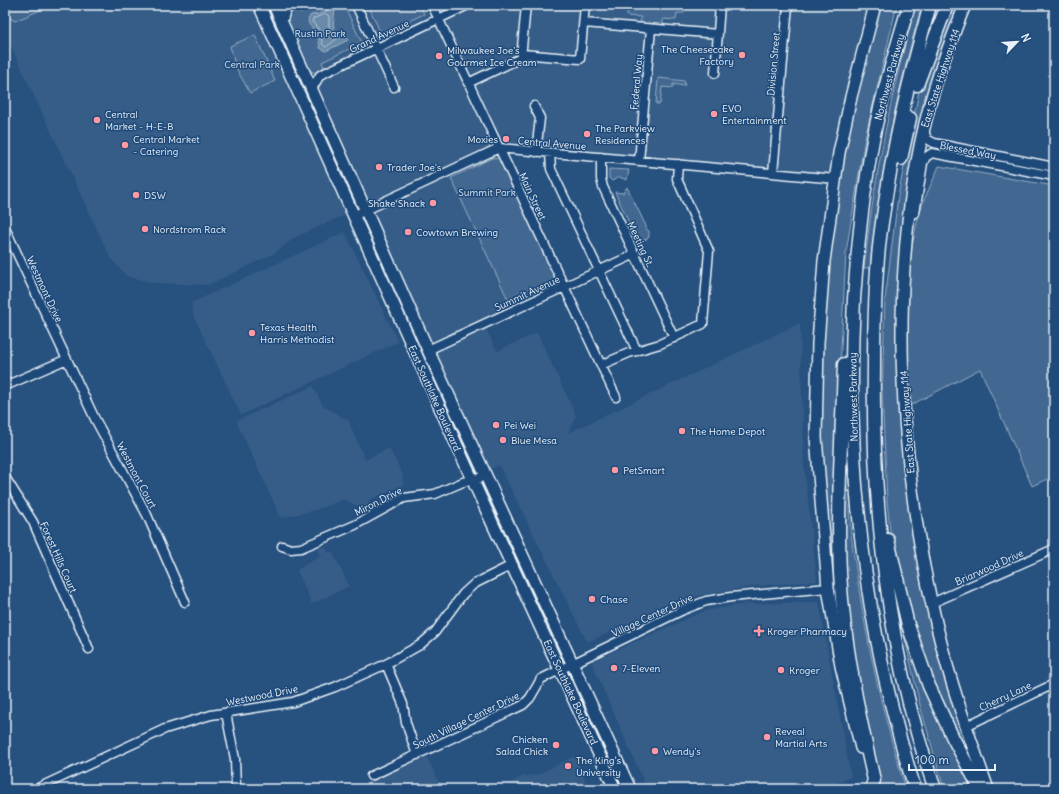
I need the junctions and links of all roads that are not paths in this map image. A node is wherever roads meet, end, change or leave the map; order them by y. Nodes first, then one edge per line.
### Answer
1 (259, 5) edge
2 (274, 5) edge
3 (280, 5) edge
4 (356, 5) edge
5 (432, 5) edge
6 (468, 5) edge
7 (526, 5) edge
8 (585, 5) edge
9 (720, 5) edge
10 (788, 5) edge
11 (875, 5) edge
12 (902, 5) edge
13 (909, 5) edge
14 (930, 5) edge
15 (947, 5) edge
16 (965, 5) edge
17 (291, 6) edge
18 (439, 19) junction
19 (282, 23) junction
20 (584, 23) junction
21 (651, 28) junction
22 (718, 34) junction
23 (376, 49) junction
24 (522, 54) junction
25 (303, 70) junction
26 (889, 71) junction
27 (715, 73) dead end
28 (320, 75) junction
29 (468, 83) junction
30 (394, 87) dead end
31 (312, 90) junction
32 (534, 106) dead end
33 (924, 129) junction
34 (499, 148) junction
35 (536, 152) junction
36 (550, 153) junction
37 (601, 157) junction
38 (639, 161) junction
39 (678, 164) junction
40 (1054, 167) edge
41 (773, 173) junction
42 (1054, 176) edge
43 (836, 179) junction
44 (366, 210) junction
45 (353, 216) junction
46 (882, 217) junction
47 (907, 225) junction
48 (5, 228) edge
49 (635, 254) junction
50 (599, 271) junction
51 (564, 286) junction
52 (853, 329) junction
53 (674, 338) junction
54 (428, 350) junction
55 (637, 351) junction
56 (67, 359) junction
57 (601, 365) junction
58 (5, 386) edge
59 (616, 397) dead end
60 (874, 458) junction
61 (487, 476) junction
62 (5, 477) edge
63 (472, 479) junction
64 (282, 546) dead end
65 (1054, 549) edge
66 (512, 565) junction
67 (828, 588) junction
68 (185, 602) dead end
69 (932, 603) junction
70 (89, 649) dead end
71 (573, 663) junction
72 (386, 664) junction
73 (560, 669) junction
74 (1054, 684) edge
75 (226, 713) junction
76 (966, 726) junction
77 (417, 755) junction
78 (371, 776) dead end
79 (36, 789) edge
80 (236, 789) edge
81 (615, 789) edge
82 (630, 789) edge
83 (871, 789) edge
84 (915, 789) edge
85 (936, 789) edge
86 (980, 789) edge
87 (988, 789) edge

1 - 45 main road, East Southlake Boulevard
2 - 19 main road, East Southlake Boulevard
3 - 17 street
4 - 23 street
5 - 18 street, Main Street
6 - 18 street, Grand Avenue
7 - 24 street
8 - 20 street
9 - 22 street
10 - 41 street, Division Street
11 - 43 main road
12 - 26 highway
13 - 26 highway, Northwest Parkway
14 - 46 highway, Northwest Parkway
15 - 46 highway
16 - 33 main road, East State Highway 114
17 - 19 street
18 - 23 street, Grand Avenue
18 - 29 street, Main Street
19 - 25 main road, East Southlake Boulevard
20 - 21 street
20 - 24 street
21 - 22 street
21 - 38 street, Federal Way
22 - 27 street
23 - 28 street, Grand Avenue
23 - 30 street
24 - 29 street
25 - 28 street
25 - 31 main road, East Southlake Boulevard
26 - 52 highway, Northwest Parkway
28 - 31 street
29 - 34 street, Main Street
31 - 44 main road, East Southlake Boulevard
32 - 35 street
33 - 40 street, Blessed Way
33 - 47 main road, East State Highway 114
34 - 35 street, Central Avenue
34 - 44 street
34 - 51 street, Main Street
35 - 36 street, Central Avenue
36 - 37 street, Central Avenue
36 - 50 street
37 - 38 street, Central Avenue
37 - 49 street, Meeting St.
38 - 39 street, Central Avenue
39 - 41 street, Central Avenue
39 - 53 street
41 - 43 street, Central Avenue
42 - 47 street, Blessed Way
43 - 67 main road
44 - 45 street
44 - 54 main road, East Southlake Boulevard
45 - 63 main road, East Southlake Boulevard
46 - 60 highway, Northwest Parkway
47 - 69 main road, East State Highway 114
48 - 56 street, Westmont Drive
49 - 50 street, Summit Avenue
49 - 53 street, Meeting St.
50 - 51 street, Summit Avenue
50 - 55 street
51 - 54 street, Summit Avenue
51 - 57 street, Main Street
52 - 83 highway
52 - 84 highway, Northwest Parkway
53 - 55 street
54 - 61 main road, East Southlake Boulevard
55 - 57 street
56 - 58 street
56 - 68 street, Westmont Court
57 - 59 street, Main Street
60 - 85 highway, Northwest Parkway
60 - 86 highway
61 - 63 street, Miron Drive
61 - 71 main road, East Southlake Boulevard
62 - 70 street, Forest Hills Court
63 - 64 street, Miron Drive
63 - 66 main road, East Southlake Boulevard
65 - 69 street, Briarwood Drive
66 - 72 street, Westwood Drive
66 - 73 main road, East Southlake Boulevard
67 - 71 street, Village Center Drive
67 - 83 main road
69 - 76 main road, East State Highway 114
71 - 73 street, Village Center Drive
71 - 82 main road, East Southlake Boulevard
72 - 75 street, Westwood Drive
72 - 77 street
73 - 77 street, South Village Center Drive
73 - 81 main road, East Southlake Boulevard
74 - 76 street, Cherry Lane
75 - 79 street, Westwood Drive
75 - 80 street
76 - 87 main road, East State Highway 114
77 - 78 street, South Village Center Drive

